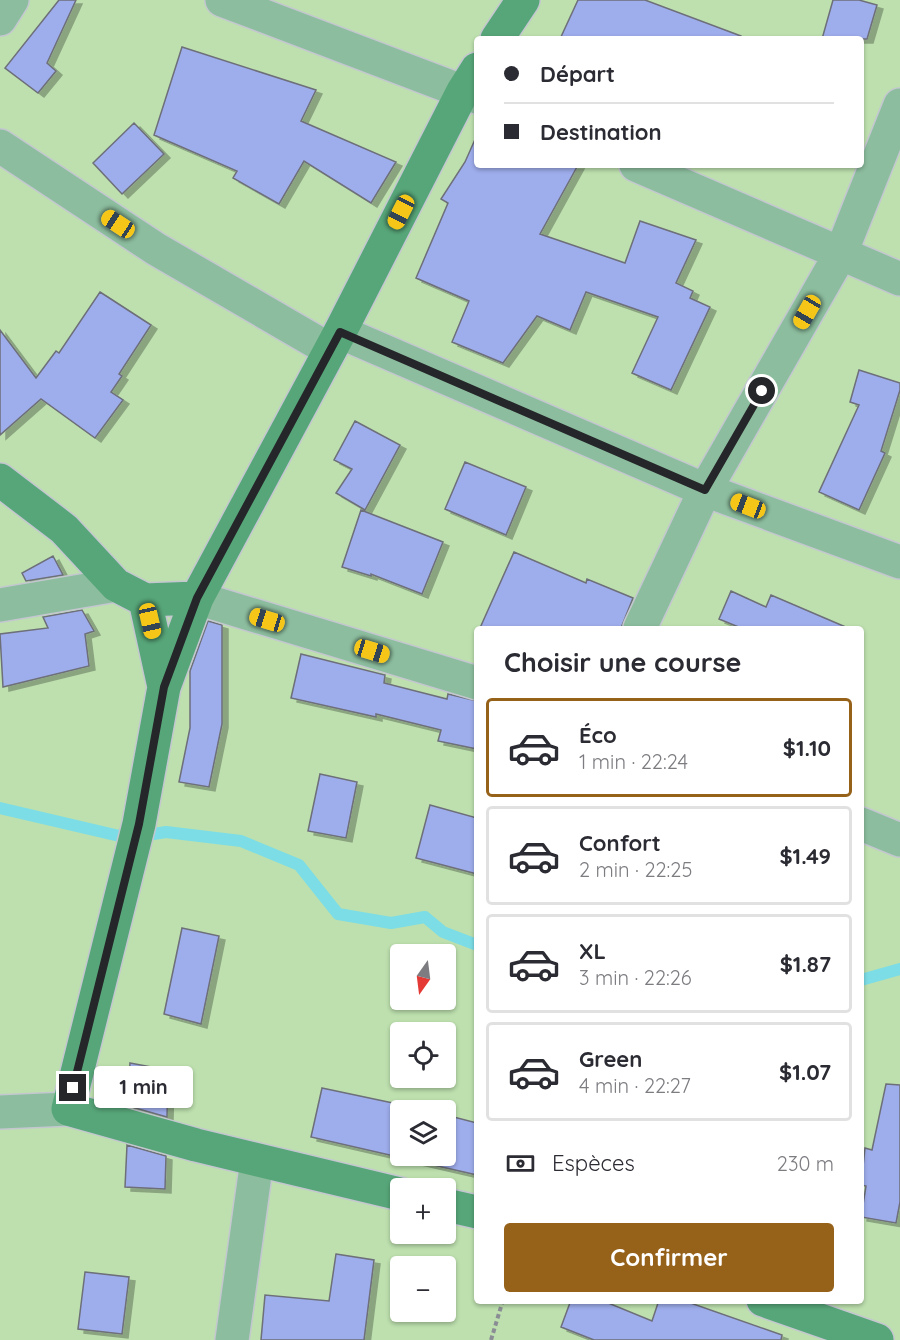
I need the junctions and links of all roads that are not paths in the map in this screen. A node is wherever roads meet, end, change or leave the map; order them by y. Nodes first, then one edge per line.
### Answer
1 (12, 0) edge
2 (222, 0) edge
3 (523, 0) edge
4 (0, 19) edge
5 (499, 36) edge
6 (472, 86) edge
7 (900, 105) edge
8 (0, 146) edge
9 (643, 168) edge
10 (841, 253) junction
11 (900, 279) edge
12 (335, 341) junction
13 (0, 480) edge
14 (705, 490) junction
15 (900, 562) edge
16 (116, 585) junction
17 (197, 598) junction
18 (145, 600) junction
19 (0, 605) edge
20 (641, 626) edge
21 (474, 682) edge
22 (164, 687) junction
23 (864, 825) edge
24 (900, 840) edge
25 (68, 1109) junction
26 (0, 1112) edge
27 (257, 1160) junction
28 (390, 1192) edge
29 (456, 1207) edge
30 (474, 1211) edge
31 (774, 1304) edge
32 (232, 1340) edge
33 (877, 1340) edge

1 - 4 street
2 - 6 street
3 - 5 street
6 - 12 street
7 - 10 street
8 - 12 street
9 - 10 street
10 - 11 street
10 - 14 street
12 - 14 street
12 - 17 street
13 - 16 street
14 - 15 street
14 - 20 street
16 - 18 street
16 - 19 street
17 - 18 street
17 - 21 street
17 - 22 street
18 - 22 street
22 - 25 street
23 - 24 street
25 - 26 street
25 - 27 street
27 - 28 street
27 - 32 street
29 - 30 street
31 - 33 street

